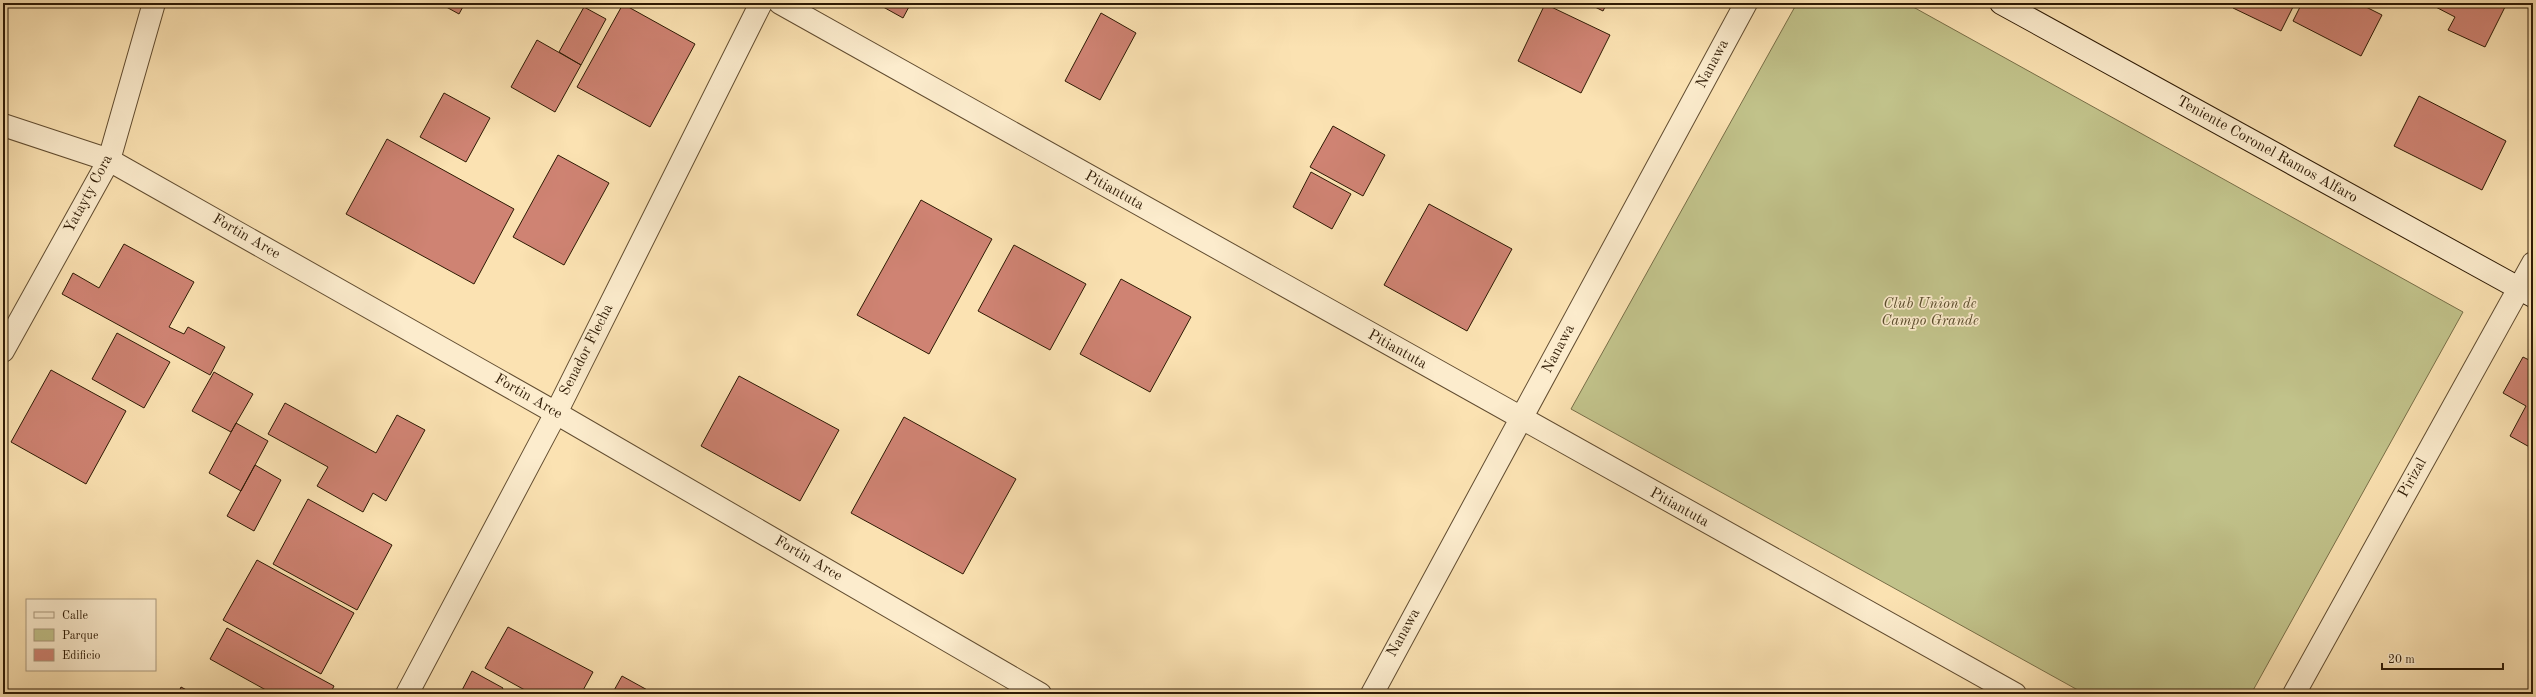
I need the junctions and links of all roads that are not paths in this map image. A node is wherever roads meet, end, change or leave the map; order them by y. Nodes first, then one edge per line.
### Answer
1 (154, 3) edge
2 (761, 3) edge
3 (780, 3) edge
4 (1746, 3) edge
5 (2001, 3) edge
6 (3, 125) edge
7 (109, 160) junction
8 (2533, 263) edge
9 (2526, 292) edge
10 (3, 351) edge
11 (556, 413) junction
12 (1521, 419) junction
13 (407, 694) edge
14 (1040, 694) edge
15 (1372, 694) edge
16 (2015, 694) edge
17 (2294, 694) edge

1 - 7 street, Yatayty Cora
2 - 11 street, Senador Flecha
3 - 12 street, Pitiantuta
4 - 12 street, Nanawa
5 - 9 street, Teniente Coronel Ramos Alfaro
6 - 7 street, Fortin Arce
7 - 10 street, Yatayty Cora
7 - 11 street, Fortin Arce
8 - 9 street, Pirizal
9 - 17 street, Pirizal
11 - 13 street, Senador Flecha
11 - 14 street, Fortin Arce
12 - 15 street, Nanawa
12 - 16 street, Pitiantuta

